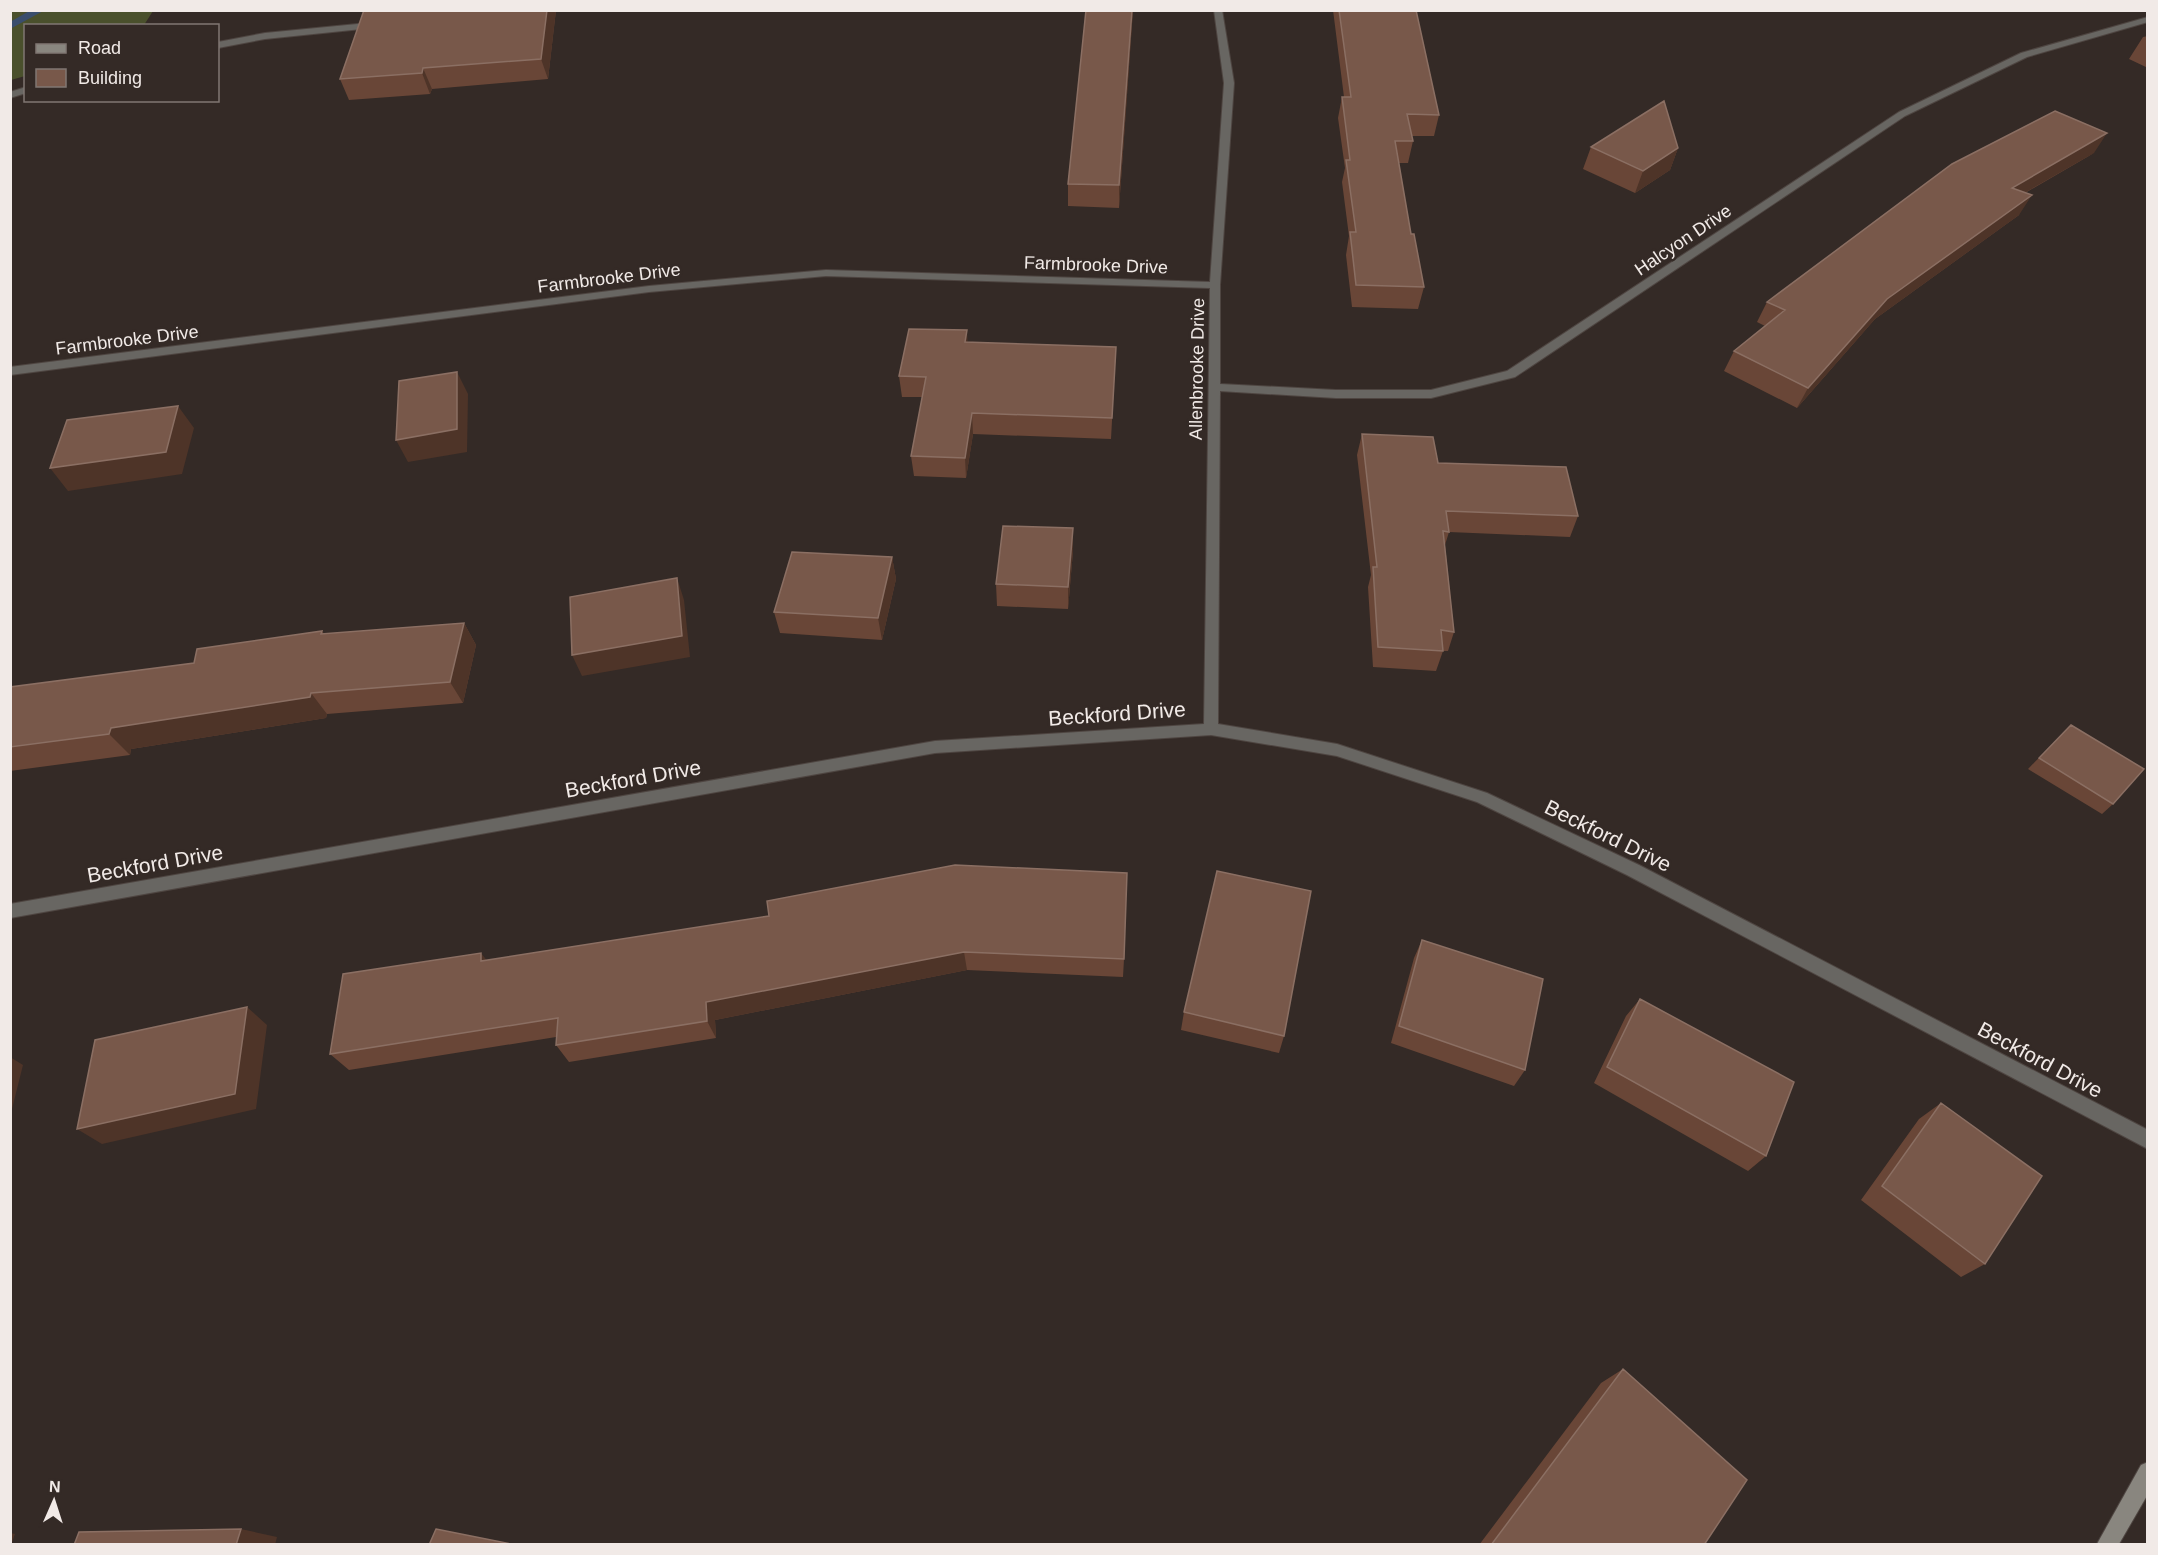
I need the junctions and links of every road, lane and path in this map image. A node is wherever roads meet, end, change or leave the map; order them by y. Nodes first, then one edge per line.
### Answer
1 (1218, 10) edge
2 (2148, 19) edge
3 (394, 24) edge
4 (219, 45) edge
5 (1215, 285) junction
6 (10, 372) edge
7 (1215, 387) junction
8 (1211, 729) junction
9 (10, 911) edge
10 (2148, 1140) edge
11 (2148, 1472) edge
12 (2108, 1545) edge

1 - 5 street, Allenbrooke Drive
2 - 7 street, Halcyon Drive
3 - 4 street
5 - 6 street, Farmbrooke Drive
5 - 7 street, Allenbrooke Drive
7 - 8 street, Allenbrooke Drive
8 - 9 street, Beckford Drive
8 - 10 street, Beckford Drive
11 - 12 main road

